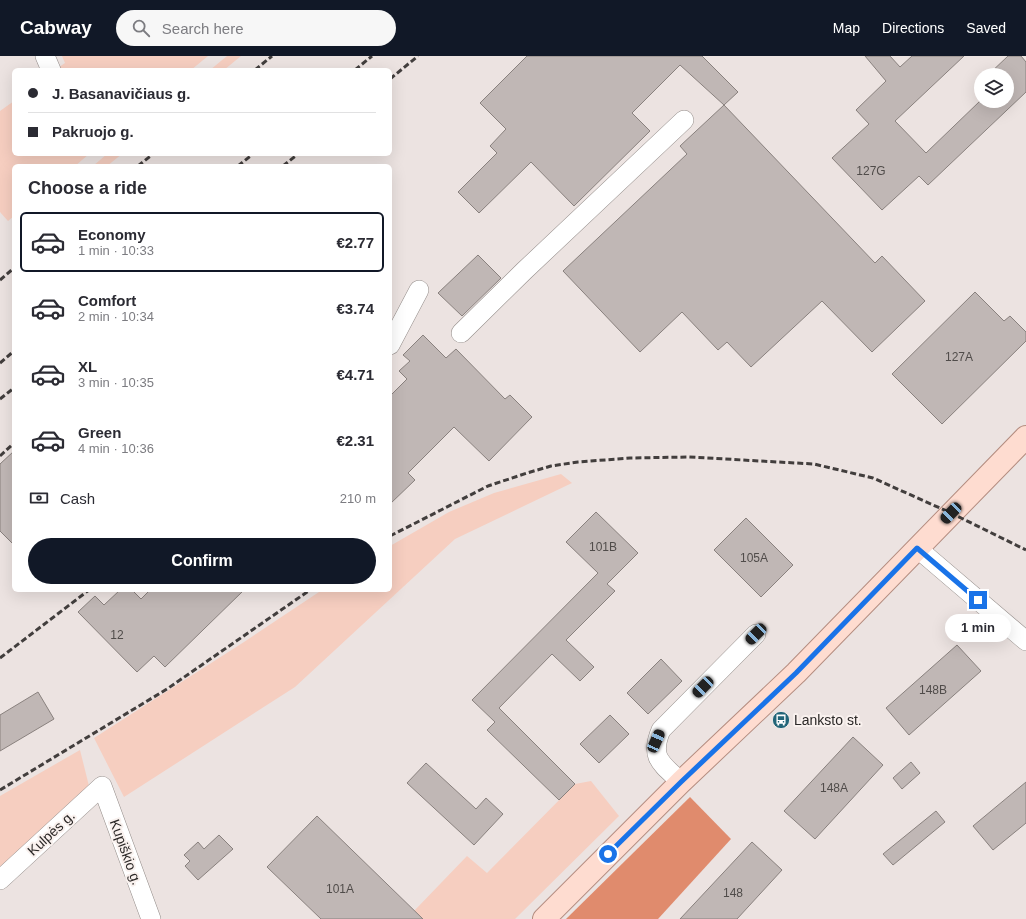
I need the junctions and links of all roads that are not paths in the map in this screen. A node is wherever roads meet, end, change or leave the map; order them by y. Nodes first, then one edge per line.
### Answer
1 (45, 56) edge
2 (50, 68) edge
3 (684, 120) dead end
4 (419, 290) dead end
5 (461, 333) dead end
6 (392, 341) edge
7 (1026, 437) edge
8 (917, 548) junction
9 (756, 634) dead end
10 (1026, 641) edge
11 (681, 782) junction
12 (102, 786) joint
13 (0, 880) edge
14 (151, 919) edge
15 (544, 919) edge

1 - 2 street
3 - 5 street
4 - 6 street
7 - 8 main road
8 - 10 street
8 - 11 main road
9 - 11 street
11 - 15 main road
12 - 13 street, Kulpės g.
12 - 14 street, Kupiškio g.

